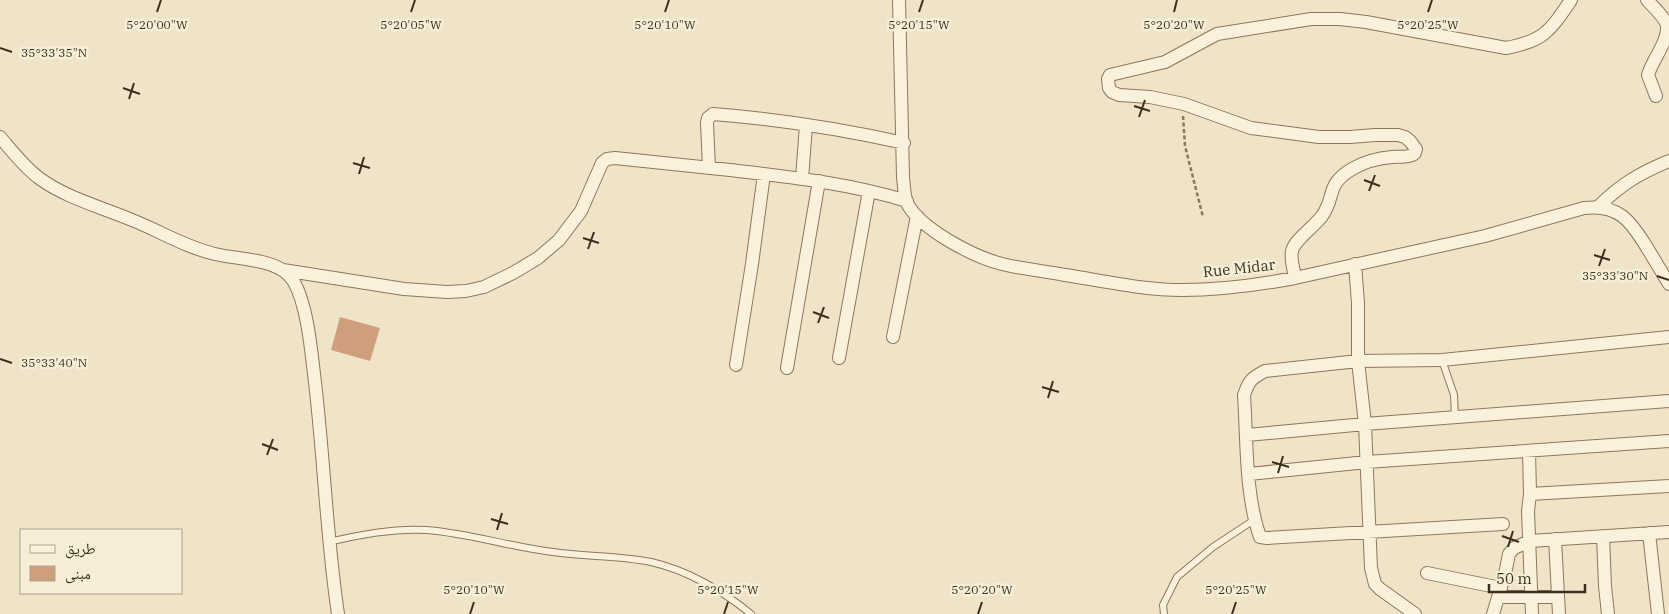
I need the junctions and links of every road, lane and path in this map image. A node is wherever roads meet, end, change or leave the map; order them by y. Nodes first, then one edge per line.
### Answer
1 (899, 0) edge
2 (1571, 0) edge
3 (1647, 0) edge
4 (1656, 96) dead end
5 (1184, 104) junction
6 (806, 125) junction
7 (0, 137) edge
8 (904, 143) junction
9 (1669, 161) edge
10 (710, 168) junction
11 (764, 174) junction
12 (802, 179) junction
13 (819, 181) junction
14 (870, 191) junction
15 (907, 201) junction
16 (1598, 207) junction
17 (917, 216) junction
18 (1202, 217) dead end
19 (1355, 264) junction
20 (283, 270) junction
21 (1295, 278) junction
22 (1669, 284) edge
23 (893, 337) dead end
24 (1669, 337) edge
25 (838, 358) dead end
26 (1442, 360) junction
27 (1358, 361) junction
28 (736, 365) dead end
29 (787, 368) dead end
30 (1669, 401) edge
31 (1455, 418) junction
32 (1365, 424) junction
33 (1247, 435) junction
34 (1669, 441) edge
35 (1529, 451) junction
36 (1367, 462) junction
37 (1249, 474) junction
38 (1669, 486) edge
39 (1530, 494) junction
40 (1254, 520) junction
41 (1503, 524) dead end
42 (1369, 532) junction
43 (1669, 532) edge
44 (1649, 533) junction
45 (1603, 536) junction
46 (1555, 540) junction
47 (1530, 541) junction
48 (328, 542) junction
49 (1427, 573) dead end
50 (1500, 593) junction
51 (1532, 597) junction
52 (1558, 597) junction
53 (338, 614) edge
54 (751, 614) edge
55 (1164, 614) edge
56 (1415, 614) edge
57 (1493, 614) edge
58 (1532, 614) edge
59 (1560, 614) edge
60 (1608, 614) edge
61 (1658, 614) edge

1 - 8 street, Rue Midar
2 - 5 street
3 - 4 street
5 - 18 path
5 - 21 street
6 - 8 street
6 - 10 street
6 - 12 street
7 - 20 street
8 - 15 street, Rue Midar
9 - 16 street
10 - 11 street
10 - 20 street
11 - 12 street
11 - 28 street
12 - 13 street
13 - 14 street
13 - 29 street
14 - 15 street
14 - 25 street
15 - 17 street, Rue Midar
16 - 19 street, Rue Midar
16 - 22 street, Rue Midar
17 - 21 street, Rue Midar
17 - 23 street
19 - 21 street, Rue Midar
19 - 27 street
20 - 48 street
24 - 26 street
26 - 27 street
26 - 31 lane
27 - 32 street
27 - 33 street
30 - 31 street
31 - 32 street
32 - 33 street
32 - 36 street
33 - 37 street
34 - 35 street
35 - 36 street
35 - 39 street
36 - 37 street
36 - 42 street
37 - 40 street
38 - 39 street
39 - 47 street
40 - 42 street
40 - 55 lane
41 - 42 street
42 - 56 street
43 - 44 street
44 - 45 street
44 - 61 street
45 - 46 street
45 - 60 street
46 - 47 street
46 - 52 street
47 - 50 street
47 - 51 street
48 - 53 street
48 - 54 lane
49 - 50 street
50 - 51 street
50 - 57 street
51 - 52 street
51 - 58 street
52 - 59 street

